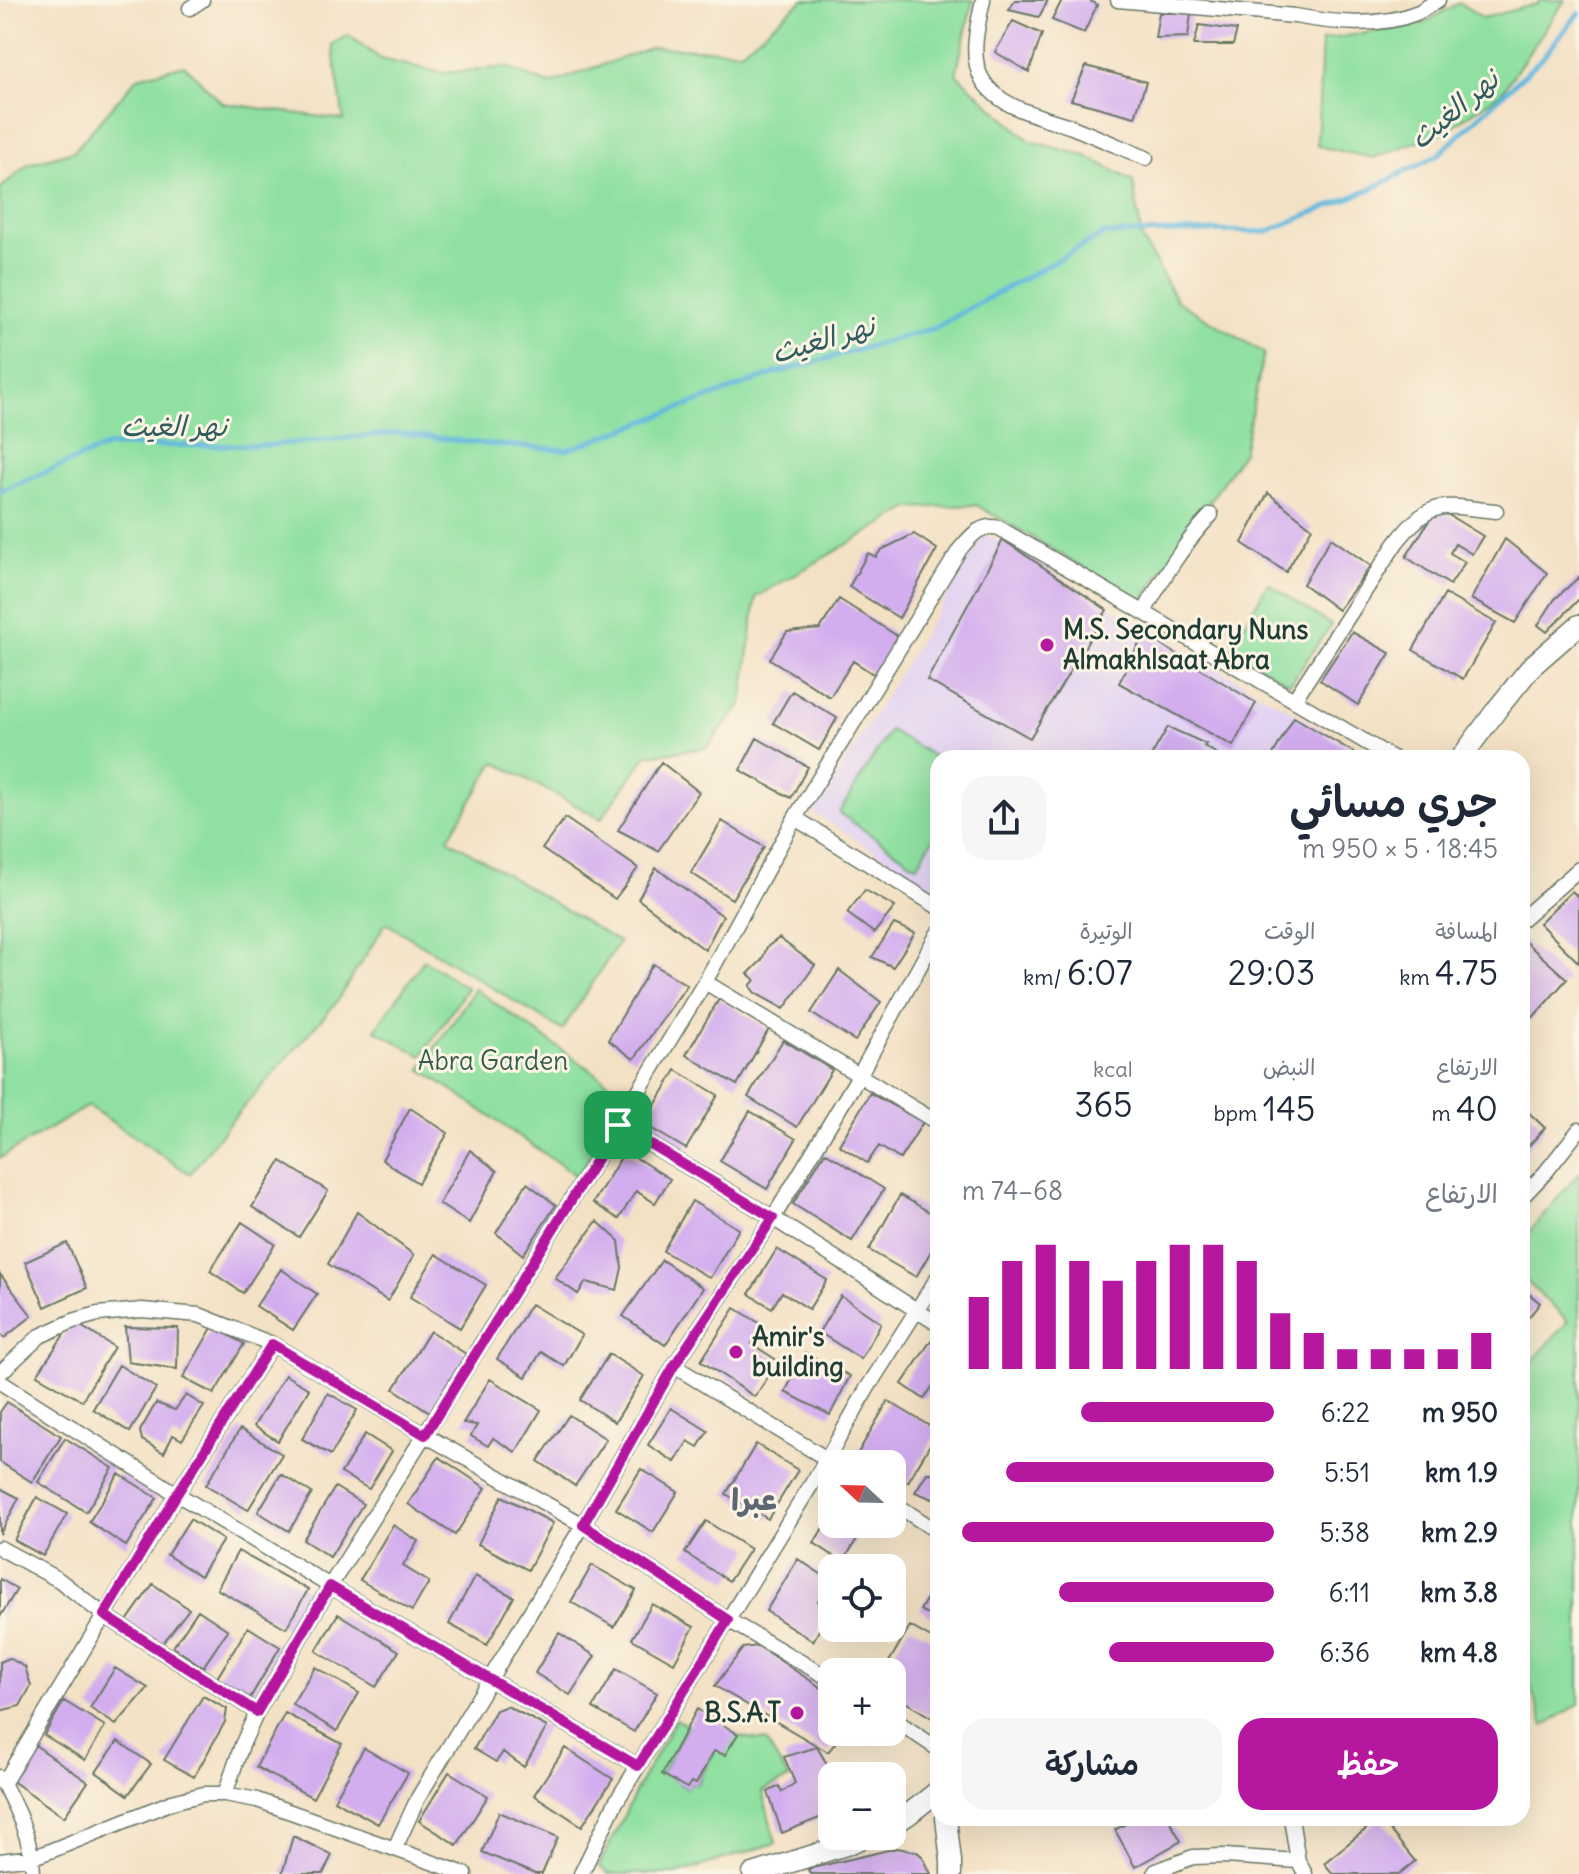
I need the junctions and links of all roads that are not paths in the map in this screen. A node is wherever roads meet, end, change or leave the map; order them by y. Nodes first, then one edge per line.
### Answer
1 (983, 0) edge
2 (1118, 0) edge
3 (1438, 0) edge
4 (1146, 158) dead end
5 (1496, 511) dead end
6 (1211, 515) dead end
7 (1144, 612) junction
8 (1579, 625) edge
9 (1294, 700) junction
10 (1379, 750) edge
11 (1467, 750) edge
12 (795, 818) junction
13 (1579, 869) edge
14 (930, 902) edge
15 (1530, 912) edge
16 (930, 947) edge
17 (705, 982) junction
18 (860, 1074) junction
19 (930, 1118) edge
20 (618, 1125) junction
21 (1579, 1130) edge
22 (1530, 1189) edge
23 (773, 1218) junction
24 (930, 1290) edge
25 (917, 1311) junction
26 (930, 1319) edge
27 (272, 1344) junction
28 (674, 1366) junction
29 (0, 1373) edge
30 (0, 1382) edge
31 (425, 1435) junction
32 (836, 1450) edge
33 (818, 1453) edge
34 (818, 1481) edge
35 (177, 1494) junction
36 (906, 1511) edge
37 (583, 1525) junction
38 (930, 1527) edge
39 (0, 1548) edge
40 (330, 1586) junction
41 (104, 1615) junction
42 (728, 1620) junction
43 (818, 1672) edge
44 (489, 1680) junction
45 (257, 1712) junction
46 (906, 1727) edge
47 (930, 1744) edge
48 (638, 1766) junction
49 (2, 1780) edge
50 (225, 1794) junction
51 (930, 1797) edge
52 (906, 1816) edge
53 (947, 1826) edge
54 (1293, 1826) edge
55 (395, 1848) junction
56 (831, 1850) edge
57 (33, 1857) junction
58 (0, 1861) edge
59 (1301, 1868) edge
60 (761, 1873) edge
61 (33, 1874) edge
62 (465, 1874) edge
63 (581, 1874) edge
64 (951, 1874) edge
65 (1154, 1874) edge

1 - 4 street
2 - 3 street
5 - 9 street
6 - 7 street
7 - 9 street
7 - 12 street
8 - 11 main road
9 - 10 street
12 - 14 street
12 - 17 street
13 - 15 street
16 - 18 street
17 - 18 street
17 - 20 street
18 - 19 street
18 - 23 street
20 - 23 street
20 - 31 street
21 - 22 street
23 - 25 street
23 - 28 street
24 - 25 street
25 - 26 street
25 - 32 street
27 - 29 street
27 - 31 street
27 - 35 street
28 - 33 street
28 - 37 street
30 - 35 street
31 - 37 street
31 - 40 street
34 - 42 street
35 - 40 street
35 - 41 street
36 - 38 street
37 - 42 street
37 - 44 street
39 - 41 street
40 - 44 street
40 - 45 street
41 - 45 street
41 - 49 street
42 - 43 street
42 - 48 street
44 - 48 street
44 - 55 street
45 - 50 street
46 - 47 street
48 - 63 street
49 - 57 street
50 - 55 street
50 - 57 street
51 - 52 main road
53 - 64 main road
54 - 59 street
55 - 62 street
56 - 60 main road
57 - 58 street
57 - 61 street
59 - 65 street

